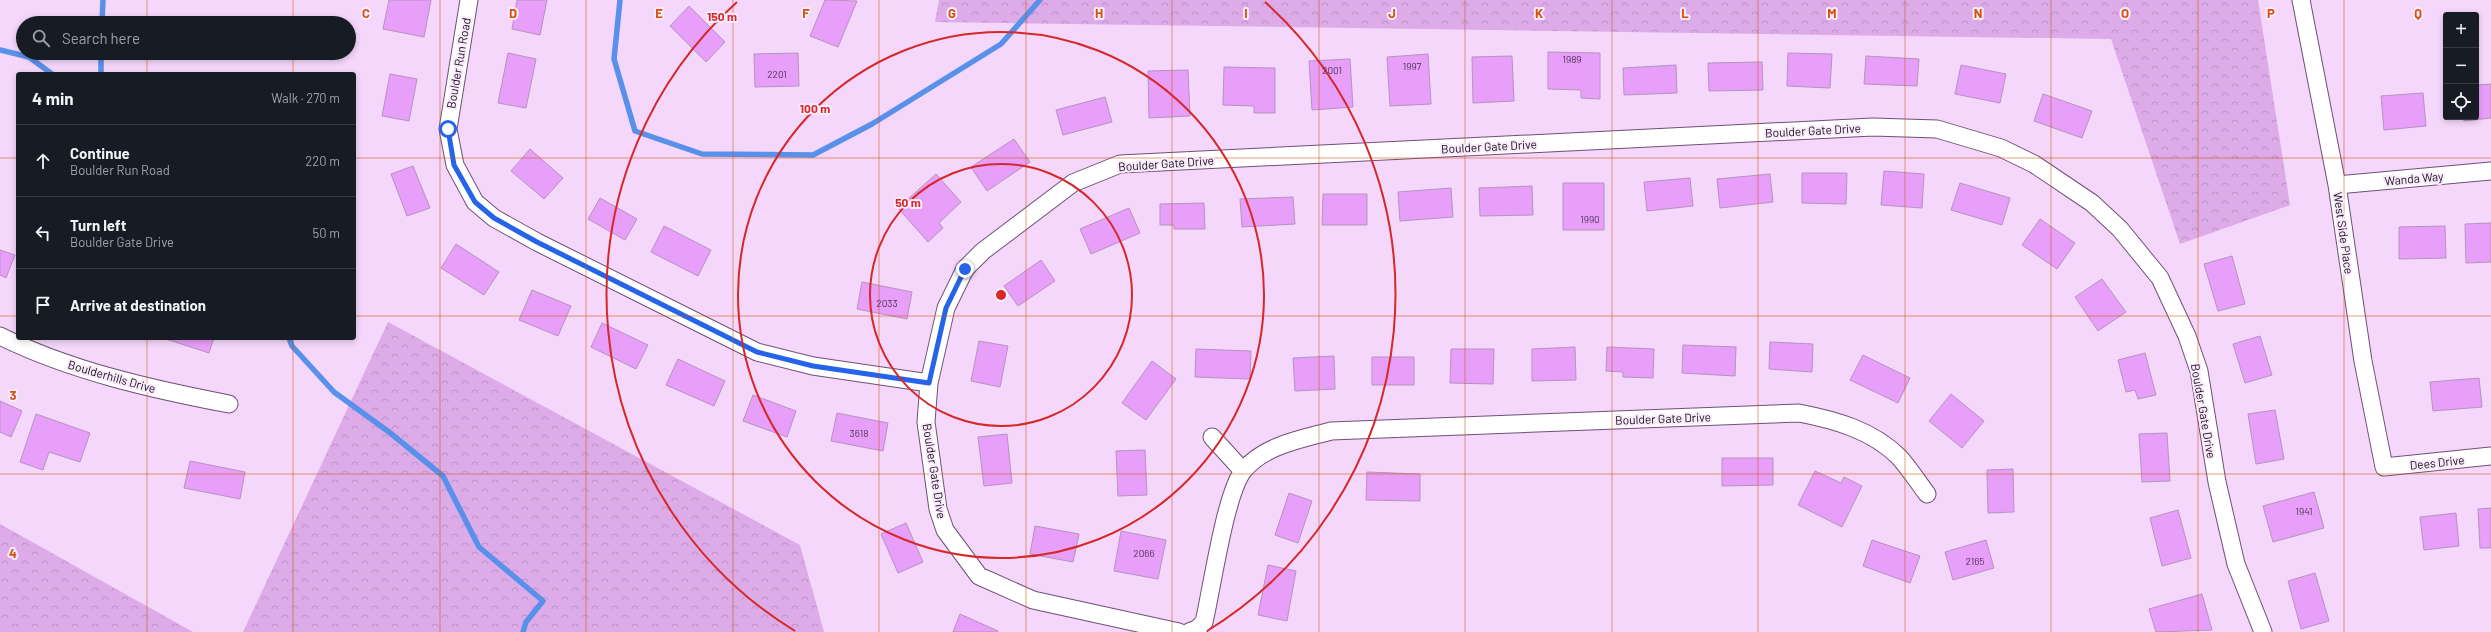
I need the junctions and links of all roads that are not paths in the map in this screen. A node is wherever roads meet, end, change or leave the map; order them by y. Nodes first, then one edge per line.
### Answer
1 (469, 0) edge
2 (2301, 0) edge
3 (2491, 170) edge
4 (2337, 185) junction
5 (0, 336) edge
6 (929, 383) junction
7 (228, 404) dead end
8 (1212, 437) dead end
9 (2491, 456) edge
10 (2384, 467) joint
11 (1243, 471) junction
12 (1928, 494) dead end
13 (1195, 631) edge
14 (1179, 632) edge
15 (2263, 632) edge

1 - 6 street, Boulder Run Road
2 - 4 street, West Side Place
3 - 4 street, Wanda Way
4 - 10 street, West Side Place
5 - 7 street, Boulderhills Drive
6 - 14 street, Boulder Gate Drive
6 - 15 street, Boulder Gate Drive
8 - 11 street
9 - 10 street, Dees Drive
11 - 12 street, Boulder Gate Drive
11 - 13 street, Boulder Gate Drive

